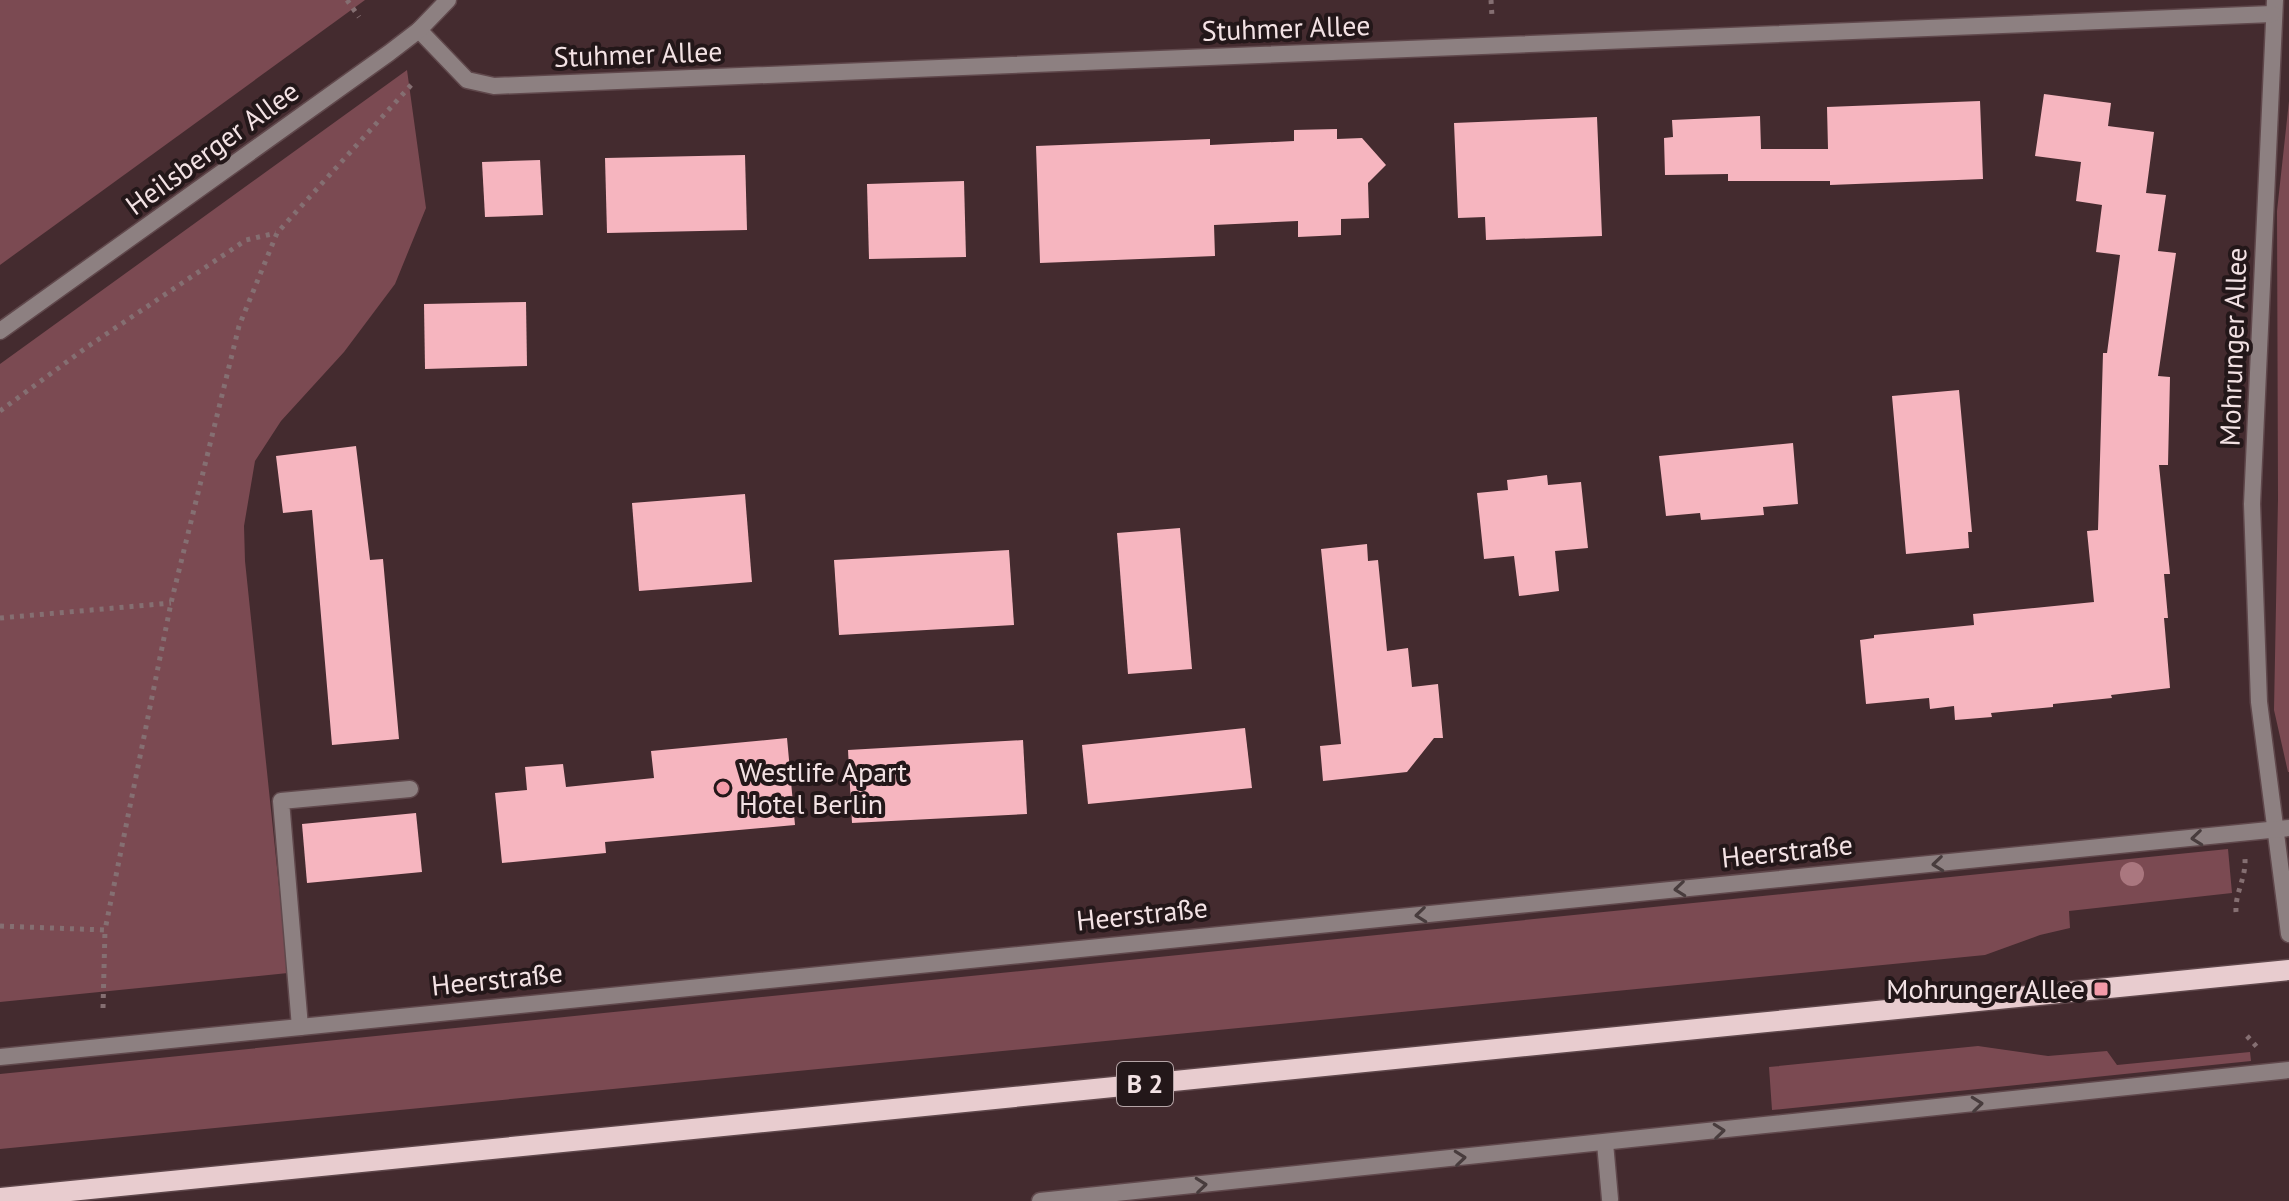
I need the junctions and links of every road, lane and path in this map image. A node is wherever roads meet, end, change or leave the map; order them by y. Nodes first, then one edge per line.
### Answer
1 (347, 0) edge
2 (448, 0) edge
3 (1491, 0) edge
4 (2274, 7) edge
5 (359, 17) dead end
6 (1492, 18) dead end
7 (419, 30) junction
8 (412, 84) dead end
9 (277, 233) junction
10 (0, 331) edge
11 (0, 411) edge
12 (171, 603) junction
13 (0, 618) edge
14 (410, 789) dead end
15 (2282, 829) edge
16 (2244, 848) dead end
17 (2236, 912) dead end
18 (0, 926) edge
19 (105, 930) junction
20 (2289, 934) edge
21 (2289, 970) edge
22 (103, 1008) dead end
23 (300, 1027) junction
24 (0, 1057) edge
25 (2289, 1070) edge
26 (1605, 1143) junction
27 (0, 1198) edge
28 (1610, 1199) edge
29 (1040, 1201) edge

1 - 5 path
2 - 7 street, Heilsberger Allee
3 - 6 path
4 - 7 street, Stuhmer Allee
4 - 15 street, Mohrunger Allee
7 - 10 street, Heilsberger Allee
8 - 9 path
9 - 11 path
9 - 12 path
12 - 13 path
12 - 19 path
14 - 23 street
15 - 20 street, Mohrunger Allee
15 -> 23 street, Heerstraße
16 - 17 path
18 - 19 path
19 - 22 path
21 - 27 main road, B 2
23 - 24 street, Heerstraße
26 -> 25 street
26 - 28 street
29 -> 26 street

